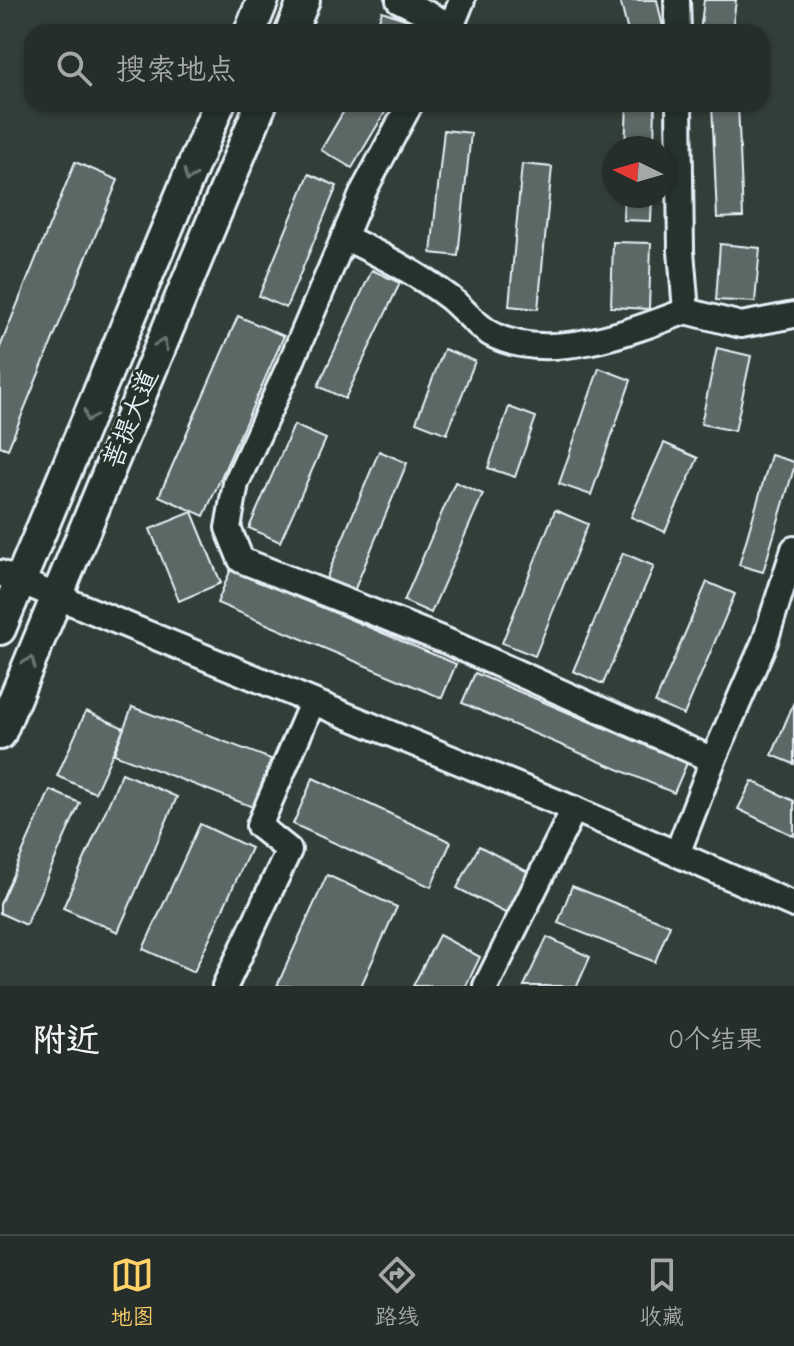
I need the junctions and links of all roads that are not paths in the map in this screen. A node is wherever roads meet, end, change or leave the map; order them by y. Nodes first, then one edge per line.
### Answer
1 (263, 0) edge
2 (304, 0) edge
3 (399, 0) edge
4 (462, 0) edge
5 (677, 0) edge
6 (253, 24) edge
7 (294, 24) edge
8 (442, 24) edge
9 (453, 24) edge
10 (678, 24) edge
11 (215, 112) edge
12 (258, 112) edge
13 (406, 112) edge
14 (679, 112) edge
15 (344, 237) junction
16 (686, 311) junction
17 (794, 315) edge
18 (794, 549) edge
19 (10, 577) edge
20 (57, 597) junction
21 (0, 629) edge
22 (312, 703) junction
23 (0, 734) edge
24 (713, 760) junction
25 (574, 809) junction
26 (677, 854) junction
27 (794, 905) edge
28 (225, 986) edge
29 (486, 986) edge

1 - 6 main road
2 - 7 main road
3 - 8 street
4 - 9 street
5 - 10 street
11 -> 19 main road, 菩提大道
20 -> 12 main road, 菩提大道
13 - 15 street
14 - 16 street
15 - 16 street
15 - 24 street
16 - 17 street
18 - 24 street
19 - 20 street
19 - 21 main road, 菩提大道
20 - 22 street
23 -> 20 main road, 菩提大道
22 - 25 street
22 - 28 street
24 - 26 street
25 - 26 street
25 - 29 street
26 - 27 street

